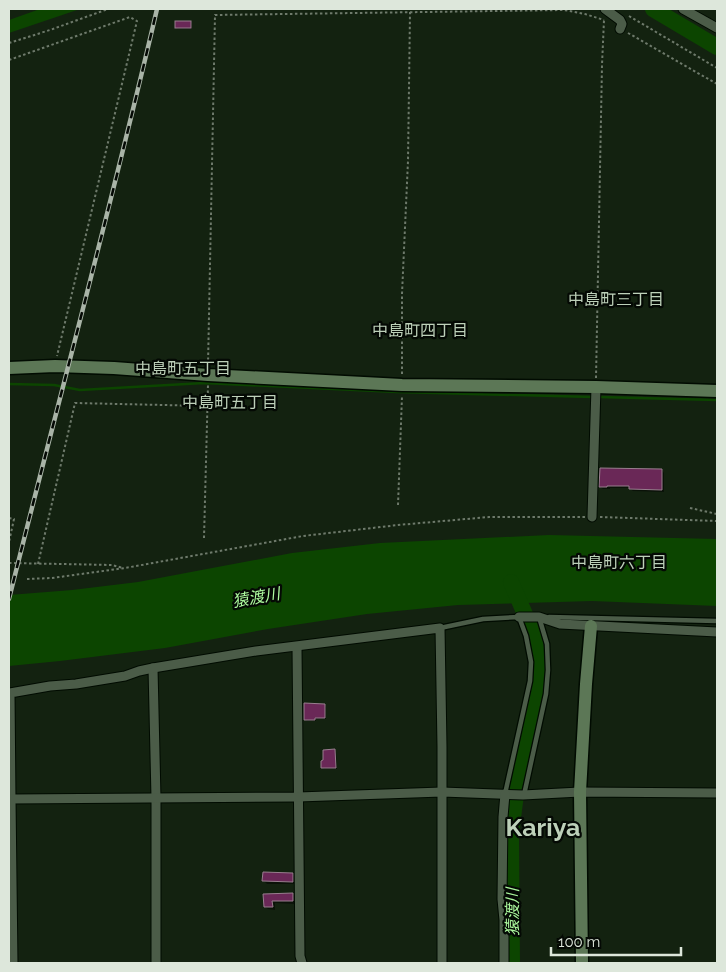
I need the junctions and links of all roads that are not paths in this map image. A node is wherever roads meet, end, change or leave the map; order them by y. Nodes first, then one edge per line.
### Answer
1 (605, 9) edge
2 (683, 9) edge
3 (717, 28) edge
4 (620, 29) road end
5 (9, 368) edge
6 (596, 389) junction
7 (717, 391) edge
8 (592, 517) road end
9 (519, 617) junction
10 (539, 617) junction
11 (717, 621) edge
12 (591, 626) junction
13 (440, 628) junction
14 (717, 632) edge
15 (297, 646) junction
16 (153, 668) junction
17 (9, 693) edge
18 (442, 792) junction
19 (580, 792) junction
20 (717, 792) edge
21 (506, 794) junction
22 (524, 795) junction
23 (298, 797) junction
24 (156, 798) junction
25 (10, 799) edge
26 (13, 963) edge
27 (156, 963) edge
28 (302, 963) edge
29 (442, 963) edge
30 (504, 963) edge
31 (582, 963) edge

1 - 4 street
2 - 3 street
5 - 6 street
6 - 7 street
6 - 8 street
9 - 10 street
9 - 13 lane
9 - 21 lane
10 - 11 lane
10 - 12 street
10 - 22 lane
12 - 14 street
12 - 19 street
13 - 15 street
13 - 18 street
15 - 16 street
15 - 23 street
16 - 17 street
16 - 24 street
17 - 25 street
18 - 21 street
18 - 23 street
18 - 29 street
19 - 20 street
19 - 22 street
19 - 31 street
21 - 22 street
21 - 30 street
23 - 24 street
23 - 28 street
24 - 25 street
24 - 27 street
25 - 26 street

